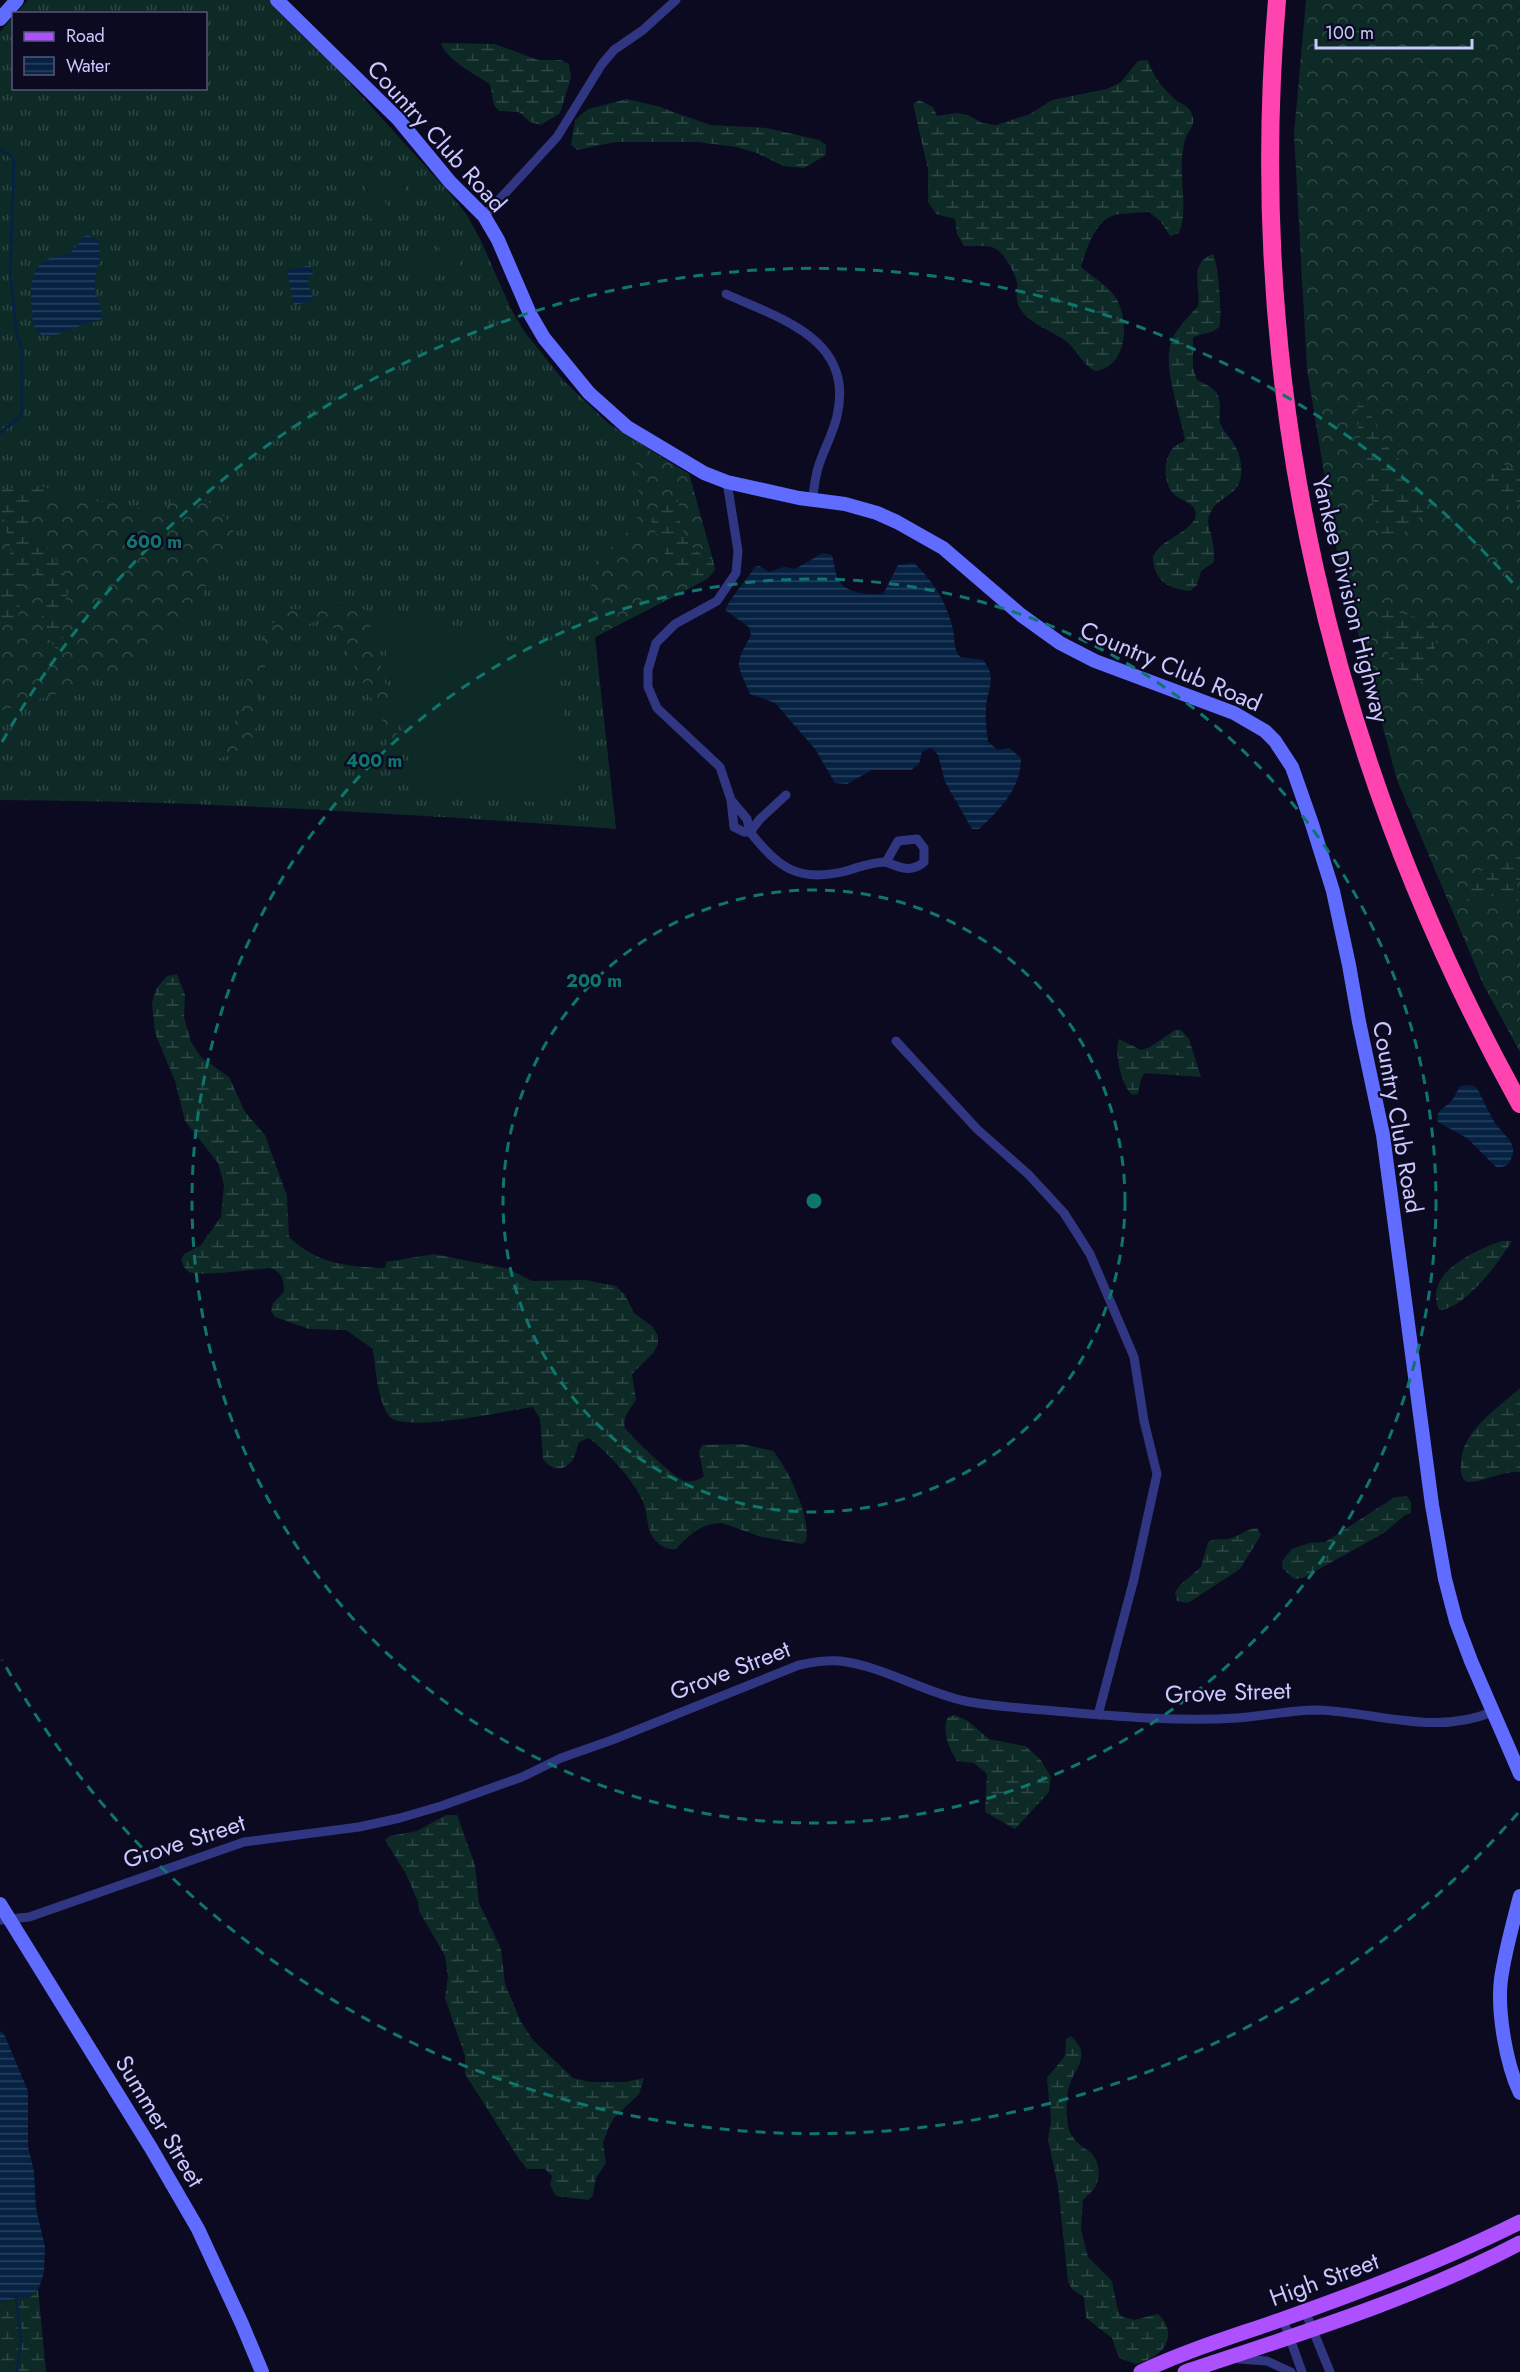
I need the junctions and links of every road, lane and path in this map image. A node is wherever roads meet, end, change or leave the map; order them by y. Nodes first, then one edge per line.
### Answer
1 (17, 0) edge
2 (277, 0) edge
3 (676, 0) edge
4 (1277, 0) edge
5 (0, 18) edge
6 (484, 216) junction
7 (726, 294) dead end
8 (727, 482) junction
9 (812, 500) junction
10 (786, 795) dead end
11 (731, 800) junction
12 (750, 832) junction
13 (886, 862) dead end
14 (896, 1041) dead end
15 (1520, 1104) edge
16 (1492, 1712) junction
17 (1098, 1715) junction
18 (1520, 1774) edge
19 (1520, 1896) edge
20 (0, 1904) edge
21 (5, 1920) edge
22 (1520, 2093) edge
23 (1520, 2222) edge
24 (1520, 2243) edge
25 (1305, 2311) junction
26 (1283, 2319) junction
27 (1312, 2329) junction
28 (1290, 2337) junction
29 (1212, 2363) junction
30 (262, 2372) edge
31 (1141, 2372) edge
32 (1185, 2372) edge
33 (1291, 2372) edge
34 (1302, 2372) edge
35 (1330, 2372) edge

1 - 5 street
2 - 6 street, Country Club Road
3 - 6 street
4 - 15 highway, Yankee Division Highway
6 - 8 street, Country Club Road
7 - 9 street
8 - 9 street, Country Club Road
8 - 11 street
9 - 16 street, Country Club Road
10 - 12 street
11 - 12 street
11 - 12 street
12 - 13 street
14 - 17 street
16 - 17 street, Grove Street
16 - 18 street
17 - 21 street, Grove Street
19 - 22 street
20 - 21 street, Summer Street
21 - 30 street, Summer Street
23 - 25 main road, High Street
24 - 27 main road, High Street
25 - 26 main road, High Street
25 - 27 street
26 - 28 street
26 - 31 main road, High Street
27 - 28 main road, High Street
27 - 35 street
28 - 29 main road, High Street
28 - 34 street
29 - 32 main road, High Street
29 - 33 street

